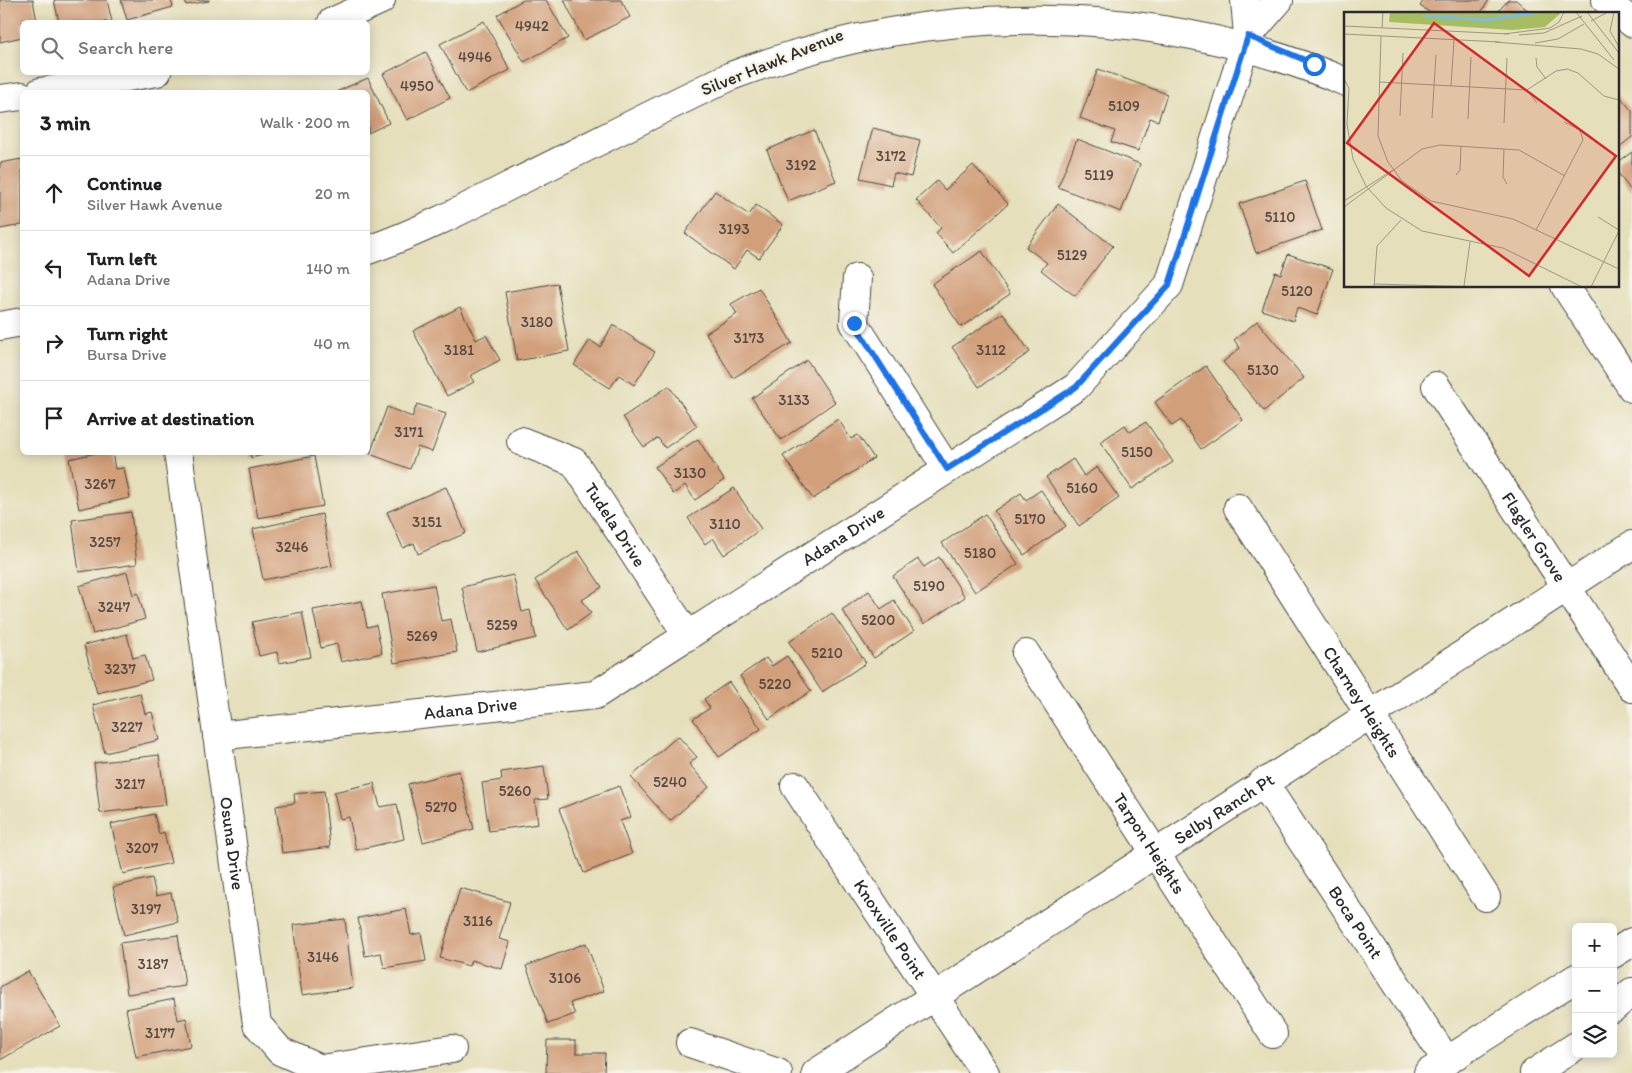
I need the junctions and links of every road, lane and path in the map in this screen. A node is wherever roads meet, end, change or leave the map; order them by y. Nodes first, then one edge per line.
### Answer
1 (381, 0) edge
2 (1245, 0) edge
3 (1279, 0) edge
4 (1606, 0) edge
5 (1620, 12) edge
6 (1620, 12) edge
7 (336, 20) edge
8 (1632, 23) edge
9 (1248, 36) junction
10 (139, 75) edge
11 (1344, 81) edge
12 (52, 90) edge
13 (20, 96) edge
14 (0, 99) edge
15 (370, 249) edge
16 (857, 278) dead end
17 (1566, 288) edge
18 (20, 322) edge
19 (0, 326) edge
20 (1436, 386) dead end
21 (1632, 388) edge
22 (521, 442) dead end
23 (178, 455) edge
24 (947, 469) junction
25 (1238, 508) dead end
26 (1632, 545) edge
27 (1566, 587) junction
28 (688, 636) junction
29 (1026, 654) dead end
30 (1632, 688) edge
31 (1370, 714) junction
32 (217, 736) junction
33 (1263, 782) junction
34 (795, 786) dead end
35 (1155, 852) junction
36 (1486, 897) dead end
37 (1632, 942) edge
38 (1617, 951) edge
39 (1572, 981) edge
40 (1632, 992) edge
41 (934, 996) junction
42 (1617, 1005) edge
43 (1632, 1009) edge
44 (1617, 1018) edge
45 (1273, 1034) dead end
46 (690, 1043) dead end
47 (452, 1049) dead end
48 (1572, 1049) edge
49 (1438, 1067) edge
50 (778, 1073) edge
51 (816, 1073) edge
52 (985, 1073) edge
53 (1534, 1073) edge

1 - 7 street
2 - 9 street
3 - 9 street
4 - 6 street
5 - 8 street
9 - 11 street, Silver Hawk Avenue
9 - 15 street, Silver Hawk Avenue
9 - 24 street, Adana Drive
10 - 12 street
13 - 14 street
16 - 24 street
17 - 21 street
18 - 19 street
20 - 27 street, Flagler Grove
22 - 28 street, Tudela Drive
23 - 32 street, Osuna Drive
24 - 28 street, Adana Drive
25 - 31 street, Charney Heights
26 - 27 street, Selby Ranch Pt
27 - 30 street, Flagler Grove
27 - 31 street, Selby Ranch Pt
28 - 32 street, Adana Drive
29 - 35 street, Tarpon Heights
31 - 33 street, Selby Ranch Pt
31 - 36 street, Charney Heights
32 - 47 street, Osuna Drive
33 - 35 street, Selby Ranch Pt
33 - 49 street, Boca Point
34 - 41 street, Knoxville Point
35 - 41 street, Selby Ranch Pt
35 - 45 street, Tarpon Heights
37 - 38 street
39 - 49 street
40 - 42 street
41 - 51 street, Selby Ranch Pt
41 - 52 street, Knoxville Point
43 - 44 street
46 - 50 street
48 - 53 street

